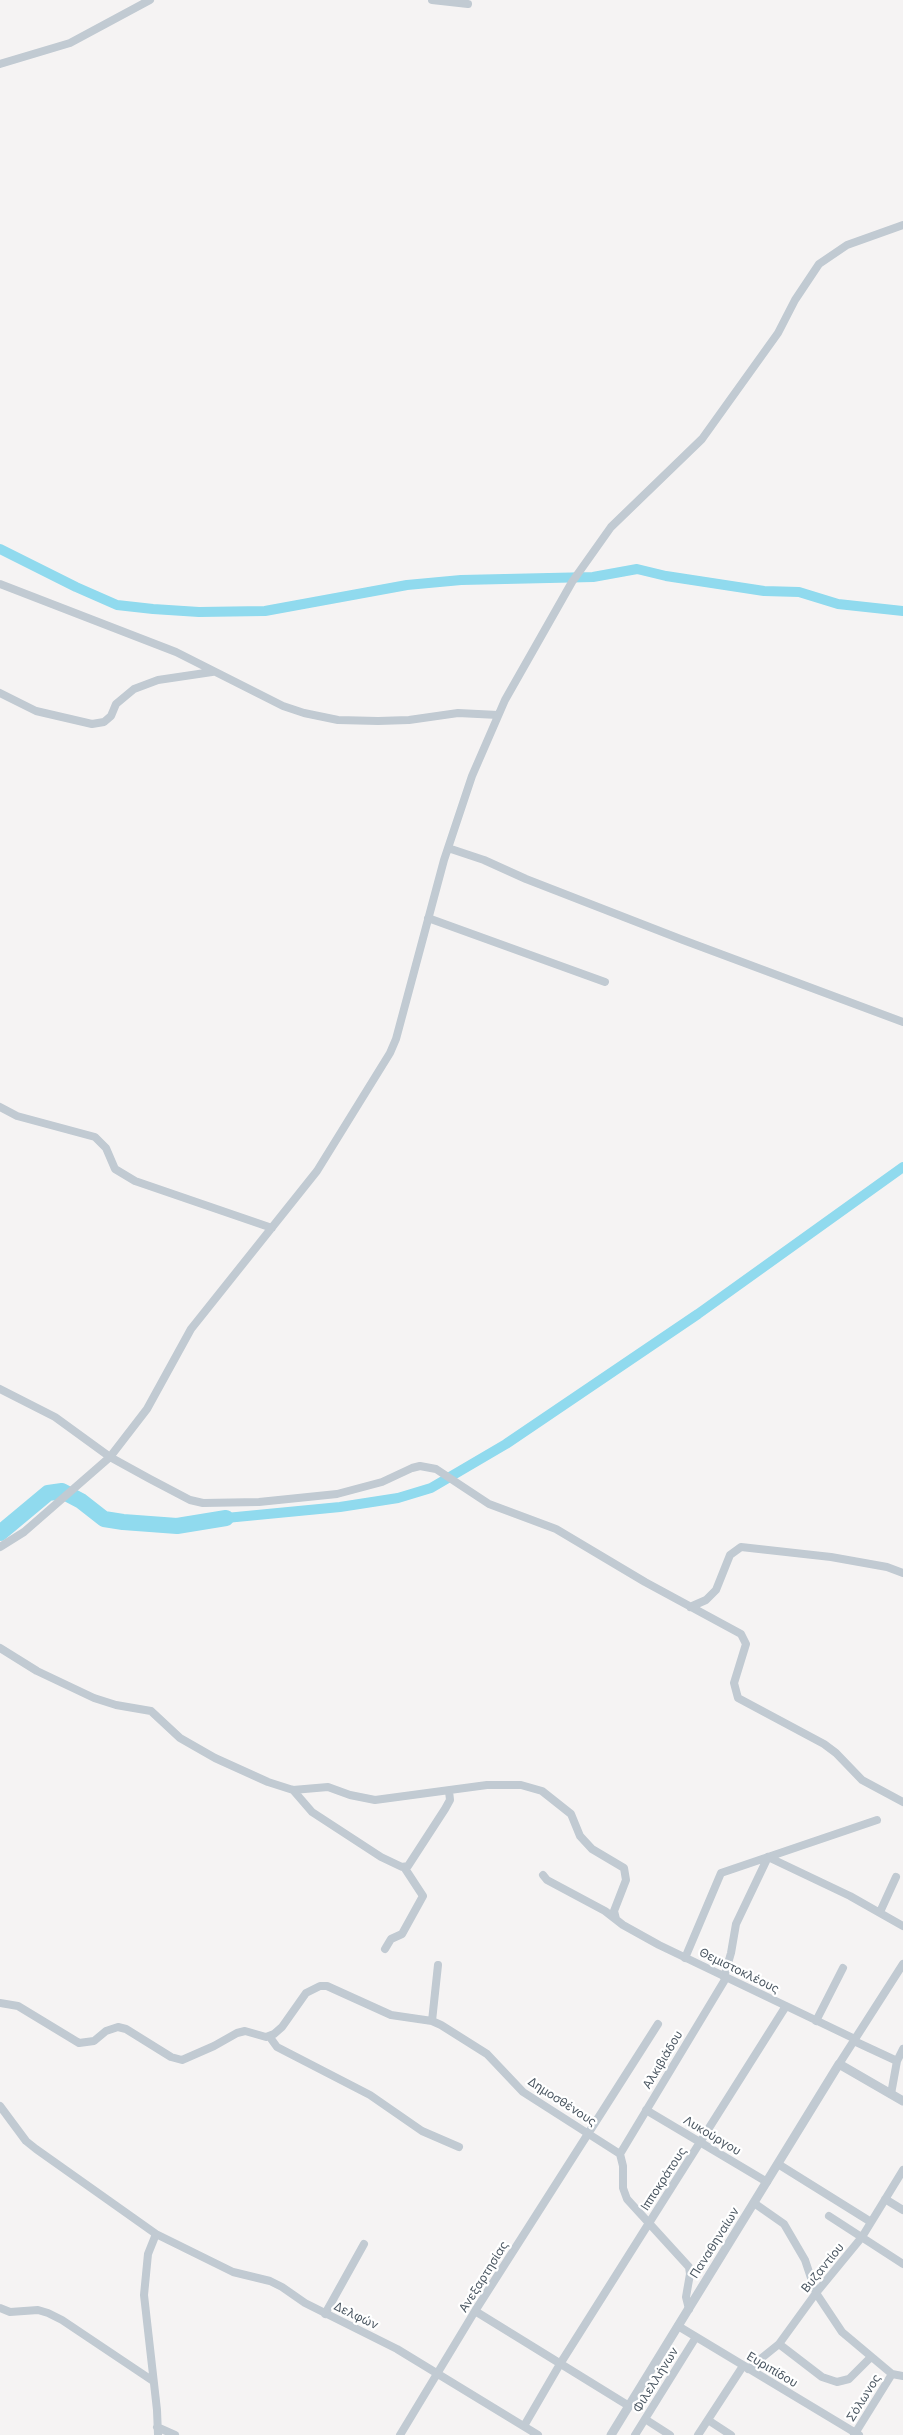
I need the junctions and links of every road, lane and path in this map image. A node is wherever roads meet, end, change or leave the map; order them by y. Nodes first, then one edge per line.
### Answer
1 (150, 0) edge
2 (432, 0) edge
3 (468, 4) dead end
4 (0, 64) edge
5 (903, 225) edge
6 (0, 584) edge
7 (213, 672) junction
8 (0, 693) edge
9 (498, 715) junction
10 (448, 848) junction
11 (428, 918) junction
12 (605, 982) dead end
13 (903, 1022) edge
14 (0, 1107) edge
15 (272, 1228) junction
16 (0, 1389) edge
17 (110, 1457) junction
18 (0, 1546) edge
19 (903, 1573) edge
20 (690, 1607) junction
21 (0, 1648) edge
22 (293, 1790) junction
23 (449, 1791) junction
24 (903, 1802) edge
25 (877, 1820) dead end
26 (768, 1857) junction
27 (404, 1867) junction
28 (543, 1875) dead end
29 (896, 1877) dead end
30 (880, 1912) junction
31 (616, 1919) junction
32 (903, 1926) edge
33 (385, 1949) dead end
34 (685, 1958) junction
35 (903, 1964) edge
36 (438, 1965) dead end
37 (843, 1968) dead end
38 (725, 1978) junction
39 (0, 2003) edge
40 (786, 2006) junction
41 (432, 2021) junction
42 (816, 2021) junction
43 (658, 2024) dead end
44 (269, 2036) junction
45 (855, 2040) junction
46 (903, 2049) edge
47 (896, 2061) junction
48 (839, 2064) junction
49 (891, 2094) junction
50 (903, 2101) edge
51 (0, 2106) edge
52 (646, 2110) junction
53 (589, 2133) junction
54 (701, 2143) junction
55 (459, 2147) dead end
56 (620, 2154) junction
57 (778, 2164) junction
58 (903, 2170) edge
59 (767, 2182) junction
60 (885, 2199) junction
61 (754, 2203) junction
62 (903, 2210) edge
63 (829, 2216) dead end
64 (871, 2222) junction
65 (649, 2224) junction
66 (156, 2234) junction
67 (862, 2237) junction
68 (364, 2244) dead end
69 (903, 2264) edge
70 (816, 2293) junction
71 (0, 2308) edge
72 (689, 2309) junction
73 (475, 2311) junction
74 (325, 2314) junction
75 (678, 2326) junction
76 (696, 2337) junction
77 (779, 2344) junction
78 (871, 2357) junction
79 (560, 2364) junction
80 (745, 2368) junction
81 (437, 2373) junction
82 (892, 2374) junction
83 (903, 2376) edge
84 (153, 2381) junction
85 (629, 2406) junction
86 (645, 2418) junction
87 (708, 2420) junction
88 (524, 2426) junction
89 (157, 2431) edge
90 (175, 2435) edge
91 (400, 2435) edge
92 (538, 2435) edge
93 (611, 2435) edge
94 (635, 2435) edge
95 (670, 2435) edge
96 (698, 2435) edge
97 (731, 2435) edge
98 (856, 2435) edge

1 - 4 street
2 - 3 street
5 - 9 street
6 - 7 street
7 - 8 street
7 - 9 street
9 - 10 street
10 - 11 street
10 - 13 street
11 - 12 street
11 - 15 street
14 - 15 street
15 - 17 street
16 - 17 street
17 - 18 street
17 - 20 street
19 - 20 street
20 - 24 street
21 - 22 street
22 - 23 street
22 - 27 street
23 - 27 street
23 - 31 street
25 - 26 street
26 - 30 street
26 - 34 street
26 - 38 street, Αλκιβιάδου
27 - 33 street
28 - 31 street, Θεμιστοκλέους
29 - 30 street
30 - 32 street
31 - 34 street, Θεμιστοκλέους
34 - 38 street, Θεμιστοκλέους
35 - 45 street
36 - 41 street
37 - 42 street
38 - 40 street, Θεμιστοκλέους
38 - 52 street, Αλκιβιάδου
39 - 44 street
40 - 42 street, Θεμιστοκλέους
40 - 54 street, Ιπποκράτους
41 - 44 street, Δημοσθένους
41 - 53 street, Δημοσθένους
42 - 45 street, Θεμιστοκλέους
43 - 53 street, Ανεξαρτησίας
44 - 55 street
45 - 47 street, Θεμιστοκλέους
45 - 48 street
46 - 47 street
47 - 49 street
48 - 49 street
48 - 57 street, Παναθηναίων
49 - 50 street
51 - 66 street, Δελφών
52 - 54 street, Λυκούργου
52 - 56 street, Αλκιβιάδου
53 - 56 street, Δημοσθένους
53 - 73 street, Ανεξαρτησίας
54 - 59 street, Λυκούργου
54 - 65 street, Ιπποκράτους
56 - 65 street
57 - 59 street, Παναθηναίων
57 - 64 street
58 - 60 street, Βυζαντίου
59 - 61 street, Παναθηναίων
60 - 62 street
60 - 64 street, Βυζαντίου
61 - 70 street
61 - 72 street, Παναθηναίων
63 - 67 street
64 - 67 street, Βυζαντίου
65 - 72 street
65 - 79 street, Ιπποκράτους
66 - 74 street, Δελφών
66 - 84 street
67 - 69 street
67 - 70 street, Βυζαντίου
68 - 74 street
70 - 77 street, Βυζαντίου
70 - 78 street
71 - 84 street
72 - 75 street, Παναθηναίων
73 - 79 street
73 - 81 street, Ανεξαρτησίας
74 - 81 street, Δελφών
75 - 76 street, Ευριπίδου
75 - 85 street, Παναθηναίων
76 - 80 street, Ευριπίδου
76 - 86 street, Φιλελλήνων
77 - 78 street
77 - 80 street, Βυζαντίου
78 - 82 street
79 - 85 street
79 - 88 street, Ιπποκράτους
80 - 87 street, Βυζαντίου
80 - 98 street, Ευριπίδου
81 - 88 street, Δελφών
81 - 91 street, Ανεξαρτησίας
82 - 83 street
82 - 98 street, Σόλωνος
84 - 89 street
85 - 93 street, Παναθηναίων
86 - 94 street, Φιλελλήνων
86 - 95 street
87 - 96 street, Βυζαντίου
87 - 97 street
88 - 92 street, Δελφών
89 - 90 street

